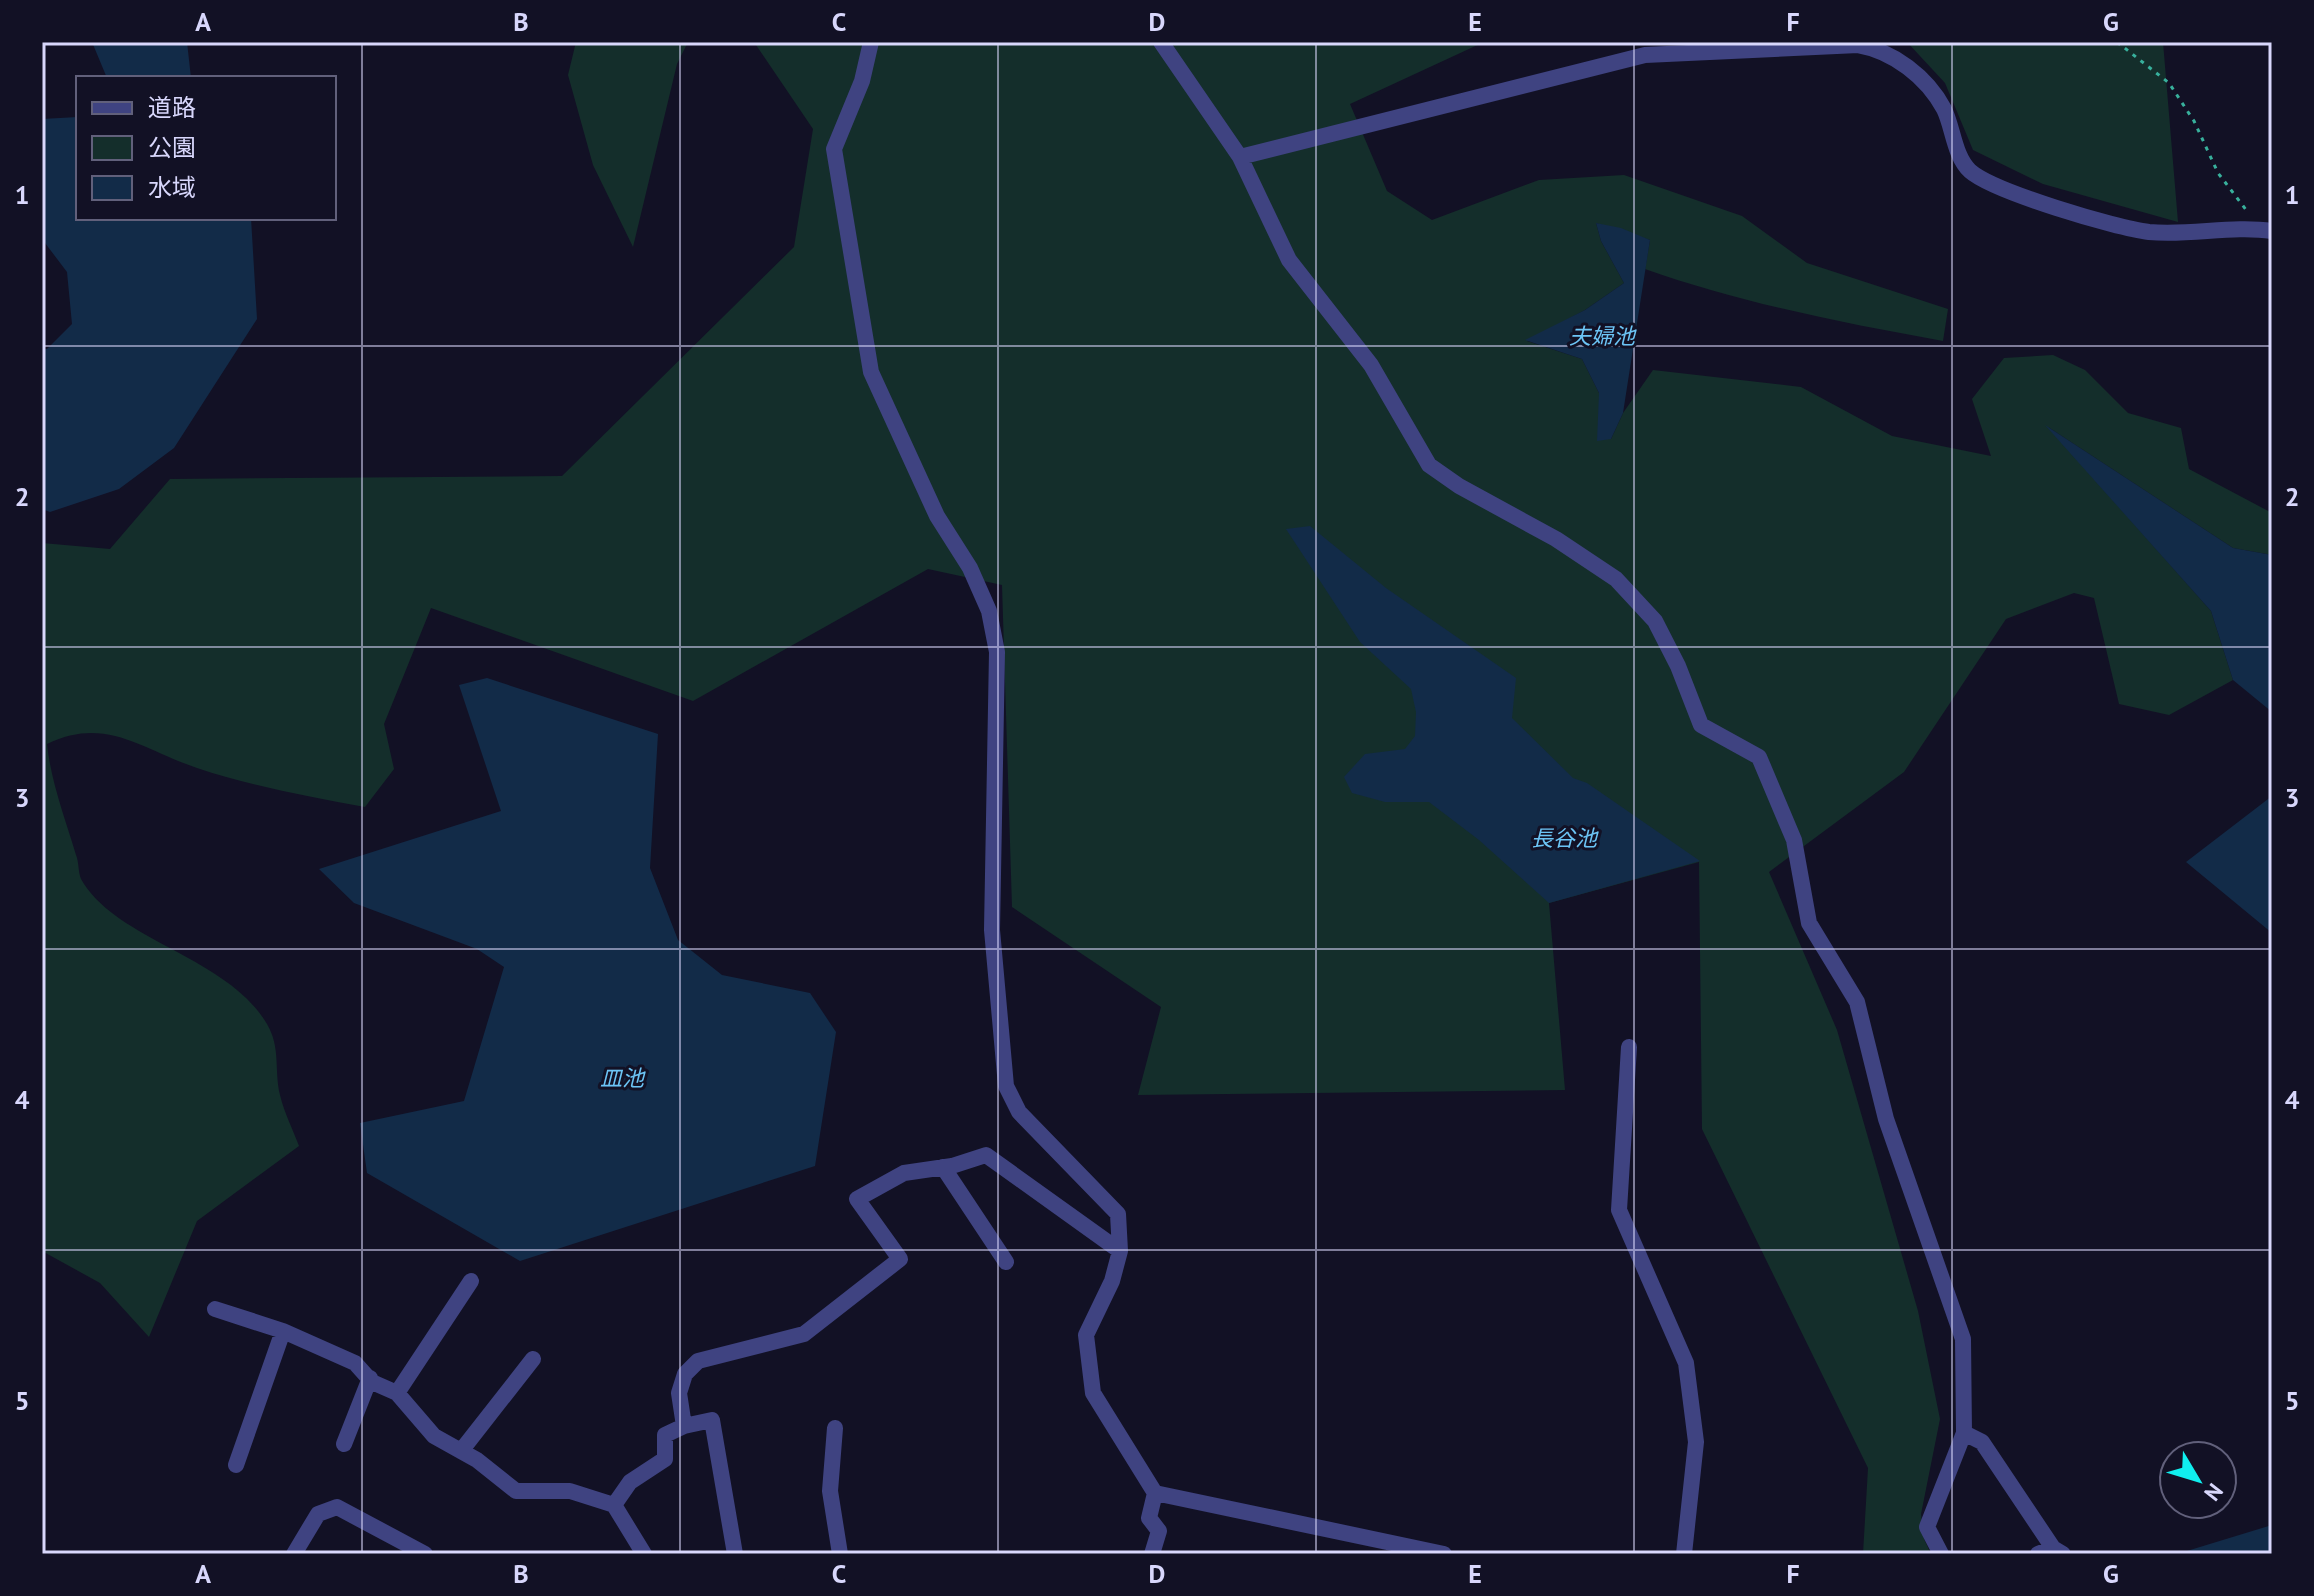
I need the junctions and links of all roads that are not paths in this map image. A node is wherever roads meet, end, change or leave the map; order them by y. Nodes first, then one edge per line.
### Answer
1 (871, 42) edge
2 (1161, 42) edge
3 (1240, 157) junction
4 (2266, 230) edge
5 (1629, 1047) dead end
6 (943, 1167) junction
7 (1120, 1251) junction
8 (1006, 1262) dead end
9 (471, 1281) dead end
10 (215, 1309) dead end
11 (283, 1331) junction
12 (533, 1359) dead end
13 (370, 1378) junction
14 (397, 1393) junction
15 (684, 1426) junction
16 (835, 1428) dead end
17 (1964, 1433) junction
18 (344, 1444) dead end
19 (461, 1451) junction
20 (236, 1465) dead end
21 (1155, 1493) junction
22 (614, 1505) junction
23 (2051, 1552) edge
24 (294, 1554) edge
25 (425, 1554) edge
26 (644, 1554) edge
27 (735, 1554) edge
28 (840, 1554) edge
29 (1152, 1554) edge
30 (1444, 1554) edge
31 (1684, 1554) edge
32 (1941, 1554) edge

1 - 7 street
2 - 3 street
3 - 4 street
3 - 17 street
5 - 31 street
6 - 7 street
6 - 8 street
6 - 15 street
7 - 21 street
9 - 14 street
10 - 11 street
11 - 13 street
11 - 20 street
12 - 19 street
13 - 14 street
13 - 18 street
14 - 19 street
15 - 22 street
15 - 27 street
16 - 28 street
17 - 23 street
17 - 32 street
19 - 22 street
21 - 29 street
21 - 30 street
22 - 26 street
24 - 25 street

